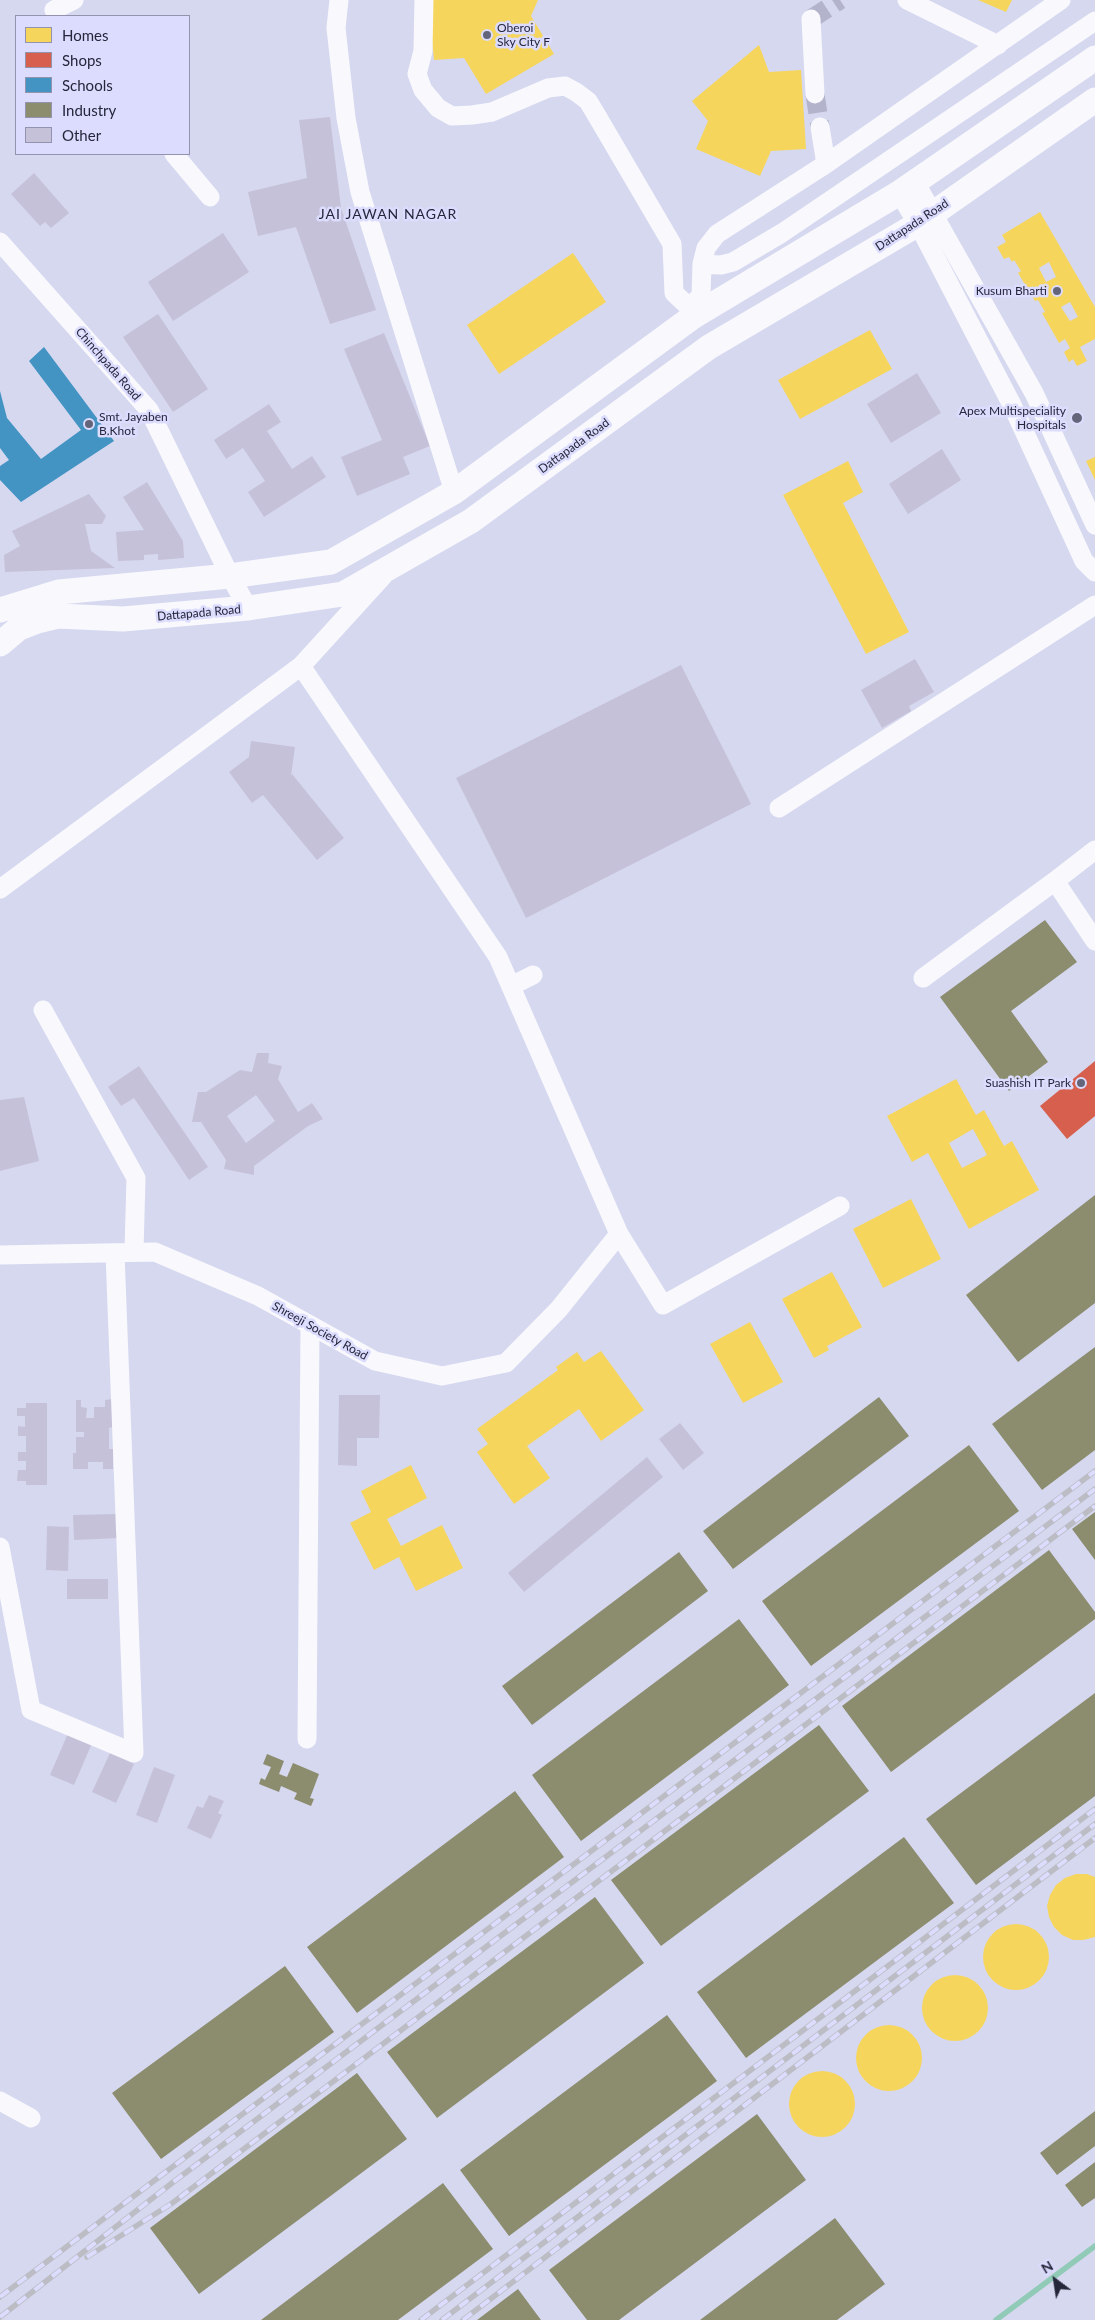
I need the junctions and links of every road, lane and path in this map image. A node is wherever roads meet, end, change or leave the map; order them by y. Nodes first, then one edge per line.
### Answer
1 (74, 0) edge
2 (339, 0) edge
3 (424, 0) edge
4 (906, 0) edge
5 (1061, 0) edge
6 (53, 9) edge
7 (810, 19) dead end
8 (1095, 21) edge
9 (998, 45) junction
10 (1087, 64) edge
11 (1095, 92) edge
12 (815, 94) tunnel mouth
13 (1095, 100) edge
14 (820, 127) tunnel mouth
15 (175, 155) edge
16 (826, 164) junction
17 (907, 187) junction
18 (210, 197) dead end
19 (925, 218) junction
20 (0, 242) edge
21 (702, 264) junction
22 (692, 311) junction
23 (1034, 393) junction
24 (1012, 405) junction
25 (454, 492) junction
26 (1095, 525) edge
27 (1095, 530) edge
28 (1075, 541) junction
29 (393, 565) junction
30 (1095, 572) edge
31 (230, 576) junction
32 (1095, 605) edge
33 (248, 608) junction
34 (0, 610) edge
35 (19, 628) junction
36 (0, 644) edge
37 (302, 666) junction
38 (779, 808) dead end
39 (1095, 850) edge
40 (1055, 881) junction
41 (0, 889) edge
42 (1095, 941) edge
43 (533, 974) dead end
44 (922, 978) dead end
45 (511, 986) junction
46 (42, 1010) dead end
47 (840, 1206) dead end
48 (619, 1234) junction
49 (134, 1251) junction
50 (115, 1253) junction
51 (0, 1254) edge
52 (310, 1325) junction
53 (0, 1547) edge
54 (307, 1739) dead end
55 (0, 2101) edge
56 (31, 2118) dead end

1 - 6 street
2 - 25 street
3 - 22 street
4 - 9 street
5 - 9 street
7 - 12 street
8 - 21 street
9 - 16 street
10 - 11 main road
10 - 17 main road
13 - 19 main road, Dattapada Road
14 - 16 street
15 - 18 street
16 - 21 street
17 - 19 street
17 - 22 main road
19 - 23 street
19 - 24 street
19 - 29 main road, Dattapada Road
20 - 31 street, Chinchpada Road
21 - 22 street
22 - 25 main road
23 - 24 street
23 - 26 street
24 - 28 street
25 - 31 main road
27 - 28 street
28 - 30 street
29 - 33 main road, Dattapada Road
29 - 37 street
31 - 33 street, Chinchpada Road
31 - 34 main road
32 - 38 street
33 - 35 main road, Dattapada Road
34 - 35 street
35 - 36 main road, Dattapada Road
37 - 41 street
37 - 45 street
39 - 40 street
40 - 42 street
40 - 44 street
43 - 45 street
45 - 48 street
46 - 49 street
47 - 48 street
48 - 52 street, Shreeji Society Road
49 - 50 street, Shreeji Society Road
49 - 52 street, Shreeji Society Road
50 - 51 street, Shreeji Society Road
50 - 53 street
52 - 54 street
55 - 56 street

